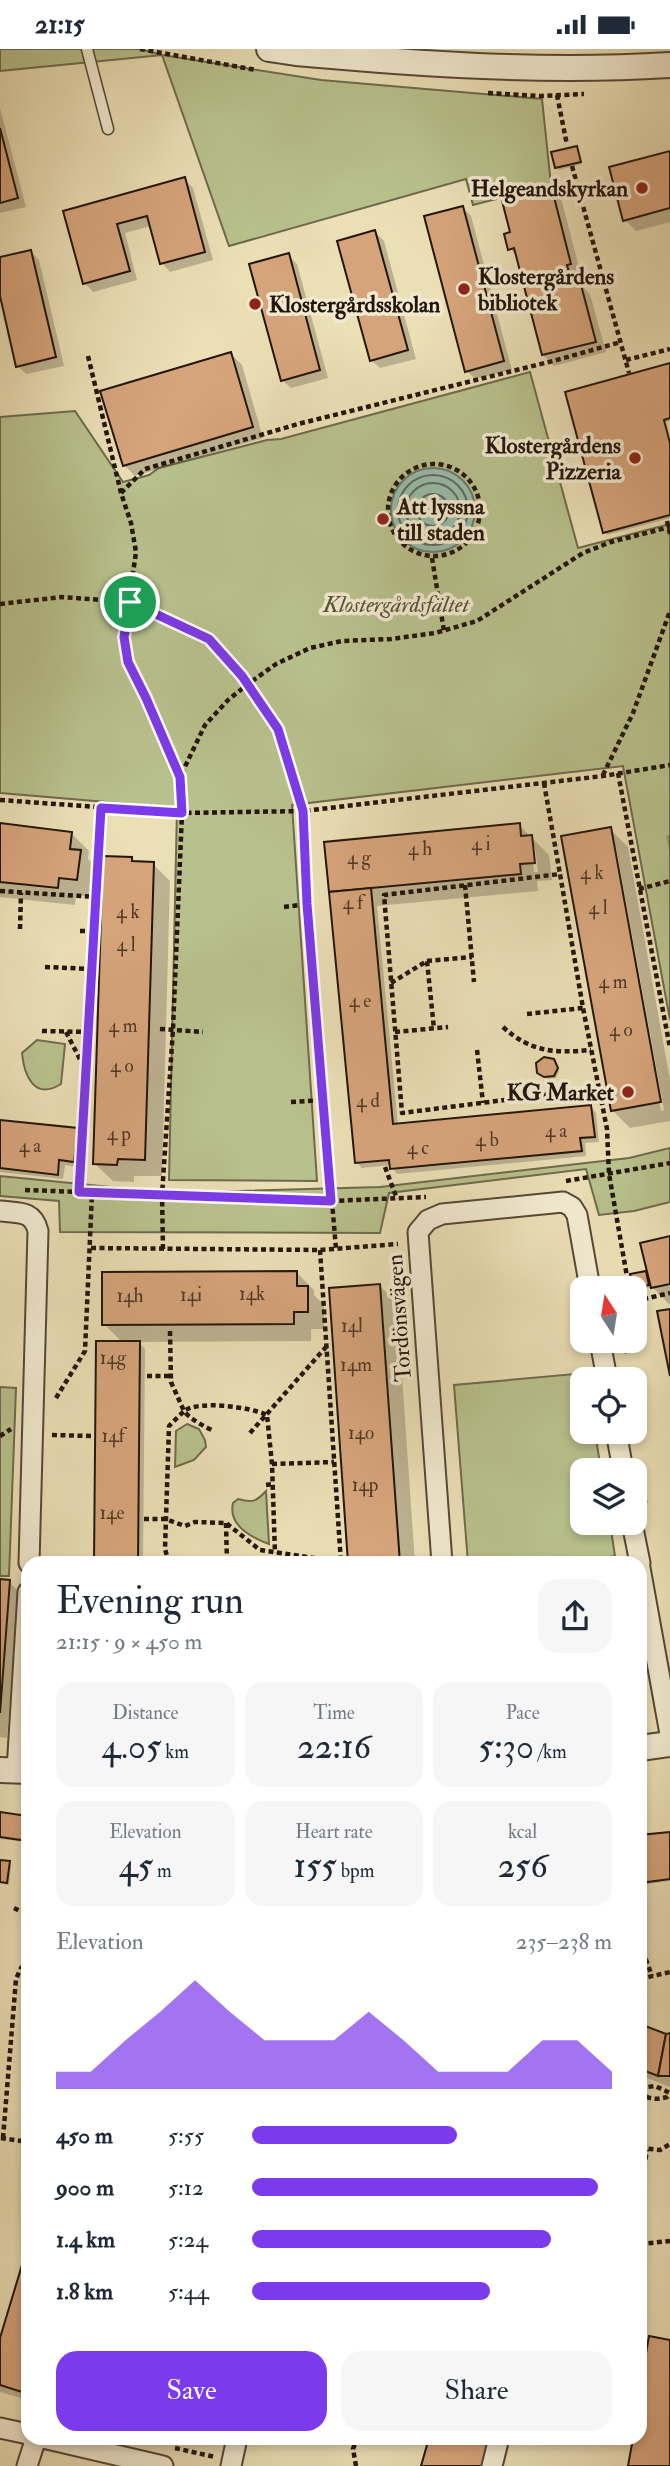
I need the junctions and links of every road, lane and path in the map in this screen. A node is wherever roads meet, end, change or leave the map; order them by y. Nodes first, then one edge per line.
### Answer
1 (87, 49) edge
2 (269, 49) edge
3 (401, 56) edge
4 (560, 64) junction
5 (670, 65) edge
6 (108, 129) dead end
7 (566, 145) dead end
8 (572, 166) dead end
9 (621, 342) junction
10 (670, 349) edge
11 (88, 356) dead end
12 (626, 360) junction
13 (629, 373) dead end
14 (121, 493) junction
15 (667, 521) dead end
16 (670, 529) edge
17 (432, 558) junction
18 (130, 602) junction
19 (0, 604) edge
20 (670, 611) edge
21 (444, 631) junction
22 (248, 684) junction
23 (670, 765) edge
24 (618, 773) junction
25 (603, 776) junction
26 (180, 777) junction
27 (544, 783) junction
28 (0, 800) edge
29 (101, 808) junction
30 (303, 811) junction
31 (182, 813) junction
32 (560, 874) junction
33 (670, 881) edge
34 (465, 885) junction
35 (639, 889) junction
36 (0, 891) edge
37 (21, 893) junction
38 (96, 897) junction
39 (307, 904) junction
40 (284, 907) dead end
41 (20, 929) dead end
42 (80, 931) dead end
43 (94, 931) junction
44 (472, 957) junction
45 (427, 961) junction
46 (45, 967) dead end
47 (92, 969) junction
48 (474, 982) dead end
49 (391, 983) junction
50 (583, 1008) junction
51 (527, 1013) dead end
52 (448, 1027) dead end
53 (503, 1027) dead end
54 (160, 1029) dead end
55 (173, 1029) junction
56 (434, 1029) junction
57 (41, 1031) dead end
58 (66, 1032) junction
59 (203, 1032) dead end
60 (395, 1032) junction
61 (88, 1033) junction
62 (670, 1048) edge
63 (477, 1050) dead end
64 (591, 1050) junction
65 (86, 1072) junction
66 (599, 1088) junction
67 (323, 1100) junction
68 (291, 1102) dead end
69 (483, 1103) junction
70 (385, 1167) dead end
71 (19, 1190) dead end
72 (79, 1192) junction
73 (92, 1193) junction
74 (162, 1195) junction
75 (397, 1200) dead end
76 (331, 1201) junction
77 (0, 1212) edge
78 (417, 1243) junction
79 (91, 1248) junction
80 (163, 1249) junction
81 (336, 1249) junction
82 (320, 1250) junction
83 (588, 1276) edge
84 (627, 1276) edge
85 (670, 1293) edge
86 (648, 1298) edge
87 (170, 1331) dead end
88 (327, 1347) junction
89 (147, 1376) dead end
90 (170, 1376) junction
91 (53, 1406) dead end
92 (184, 1411) junction
93 (267, 1415) junction
94 (52, 1423) dead end
95 (214, 1431) dead end
96 (250, 1433) dead end
97 (51, 1435) junction
98 (92, 1436) dead end
99 (51, 1448) dead end
100 (334, 1462) junction
101 (272, 1464) junction
102 (273, 1484) junction
103 (266, 1485) dead end
104 (144, 1518) dead end
105 (165, 1518) junction
106 (226, 1523) junction
107 (634, 1535) edge
108 (275, 1553) junction
109 (29, 1556) edge
110 (167, 1556) edge
111 (227, 1556) edge
112 (292, 1556) edge
113 (341, 1556) edge
114 (441, 1556) edge
115 (638, 1556) edge
116 (647, 1604) edge
117 (21, 1730) edge
118 (670, 1734) edge
119 (670, 1744) edge
120 (647, 1747) edge
121 (15, 1770) edge
122 (14, 1908) dead end
123 (21, 1912) edge
124 (647, 1962) edge
125 (21, 1968) edge
126 (670, 1972) edge
127 (652, 1976) junction
128 (647, 1977) edge
129 (647, 2088) edge
130 (670, 2093) edge
131 (647, 2098) edge
132 (1, 2138) edge
133 (21, 2141) edge
134 (670, 2144) edge
135 (647, 2150) edge
136 (670, 2241) edge
137 (647, 2243) edge
138 (0, 2428) edge
139 (21, 2432) edge
140 (34, 2445) edge
141 (73, 2445) edge
142 (236, 2445) edge
143 (354, 2445) edge
144 (497, 2445) edge
145 (171, 2447) dead end
146 (232, 2464) edge
147 (27, 2466) edge
148 (163, 2466) edge
149 (356, 2466) edge
150 (492, 2466) edge

1 - 6 lane
2 - 3 street
3 - 4 street
4 - 5 street
4 - 7 path
8 - 9 path
9 - 12 path
9 - 14 path
10 - 12 path
11 - 14 path
12 - 13 path
14 - 18 path
15 - 16 path
16 - 21 path
17 - 17 path
17 - 21 path
18 - 19 path
18 - 22 path
18 - 26 path
20 - 25 path
21 - 22 path
22 - 26 path
22 - 30 path
23 - 24 path
24 - 25 path
24 - 35 path
25 - 27 path
26 - 31 path
27 - 30 path
27 - 32 path
28 - 29 path
29 - 31 path
29 - 38 path
30 - 31 path
30 - 39 path
31 - 55 path
32 - 34 path
32 - 50 path
33 - 35 path
34 - 44 path
34 - 49 path
35 - 62 path
36 - 37 path
37 - 38 path
37 - 41 path
38 - 43 path
39 - 40 path
39 - 67 path
42 - 43 path
43 - 47 path
44 - 45 path
44 - 48 path
45 - 49 path
45 - 56 path
46 - 47 path
47 - 61 path
49 - 60 path
50 - 51 path
50 - 64 path
52 - 56 path
53 - 64 path
54 - 55 path
55 - 59 path
55 - 74 path
56 - 60 path
57 - 58 path
58 - 61 path
58 - 65 path
60 - 69 path
61 - 65 path
63 - 69 path
64 - 66 path
65 - 72 path
66 - 69 path
66 - 84 path
67 - 68 path
67 - 76 path
70 - 75 path
71 - 72 path
72 - 73 path
73 - 74 path
73 - 79 path
74 - 76 path
74 - 80 path
76 - 81 path
77 - 109 street
78 - 81 path
78 - 83 street, Tordönsvägen
78 - 114 street, Tordönsvägen
79 - 80 path
79 - 91 path
80 - 82 path
81 - 82 path
82 - 88 path
85 - 86 path
87 - 90 path
88 - 93 path
88 - 100 path
89 - 90 path
90 - 92 path
92 - 93 path
92 - 95 path
92 - 105 path
93 - 96 path
93 - 101 path
94 - 97 path
97 - 98 path
97 - 99 path
100 - 101 path
100 - 113 path
101 - 102 path
102 - 103 path
102 - 108 path
104 - 105 path
105 - 106 path
105 - 110 path
106 - 108 path
106 - 111 path
107 - 115 street
108 - 112 path
116 - 118 street
117 - 121 street
119 - 120 street
122 - 123 path
124 - 127 path
125 - 132 path
126 - 127 path
127 - 128 path
129 - 130 path
130 - 131 path
132 - 133 path
134 - 135 path
136 - 137 path
138 - 139 street
140 - 147 street
141 - 148 street
142 - 146 street
143 - 149 path
144 - 150 street
145 - 146 path

